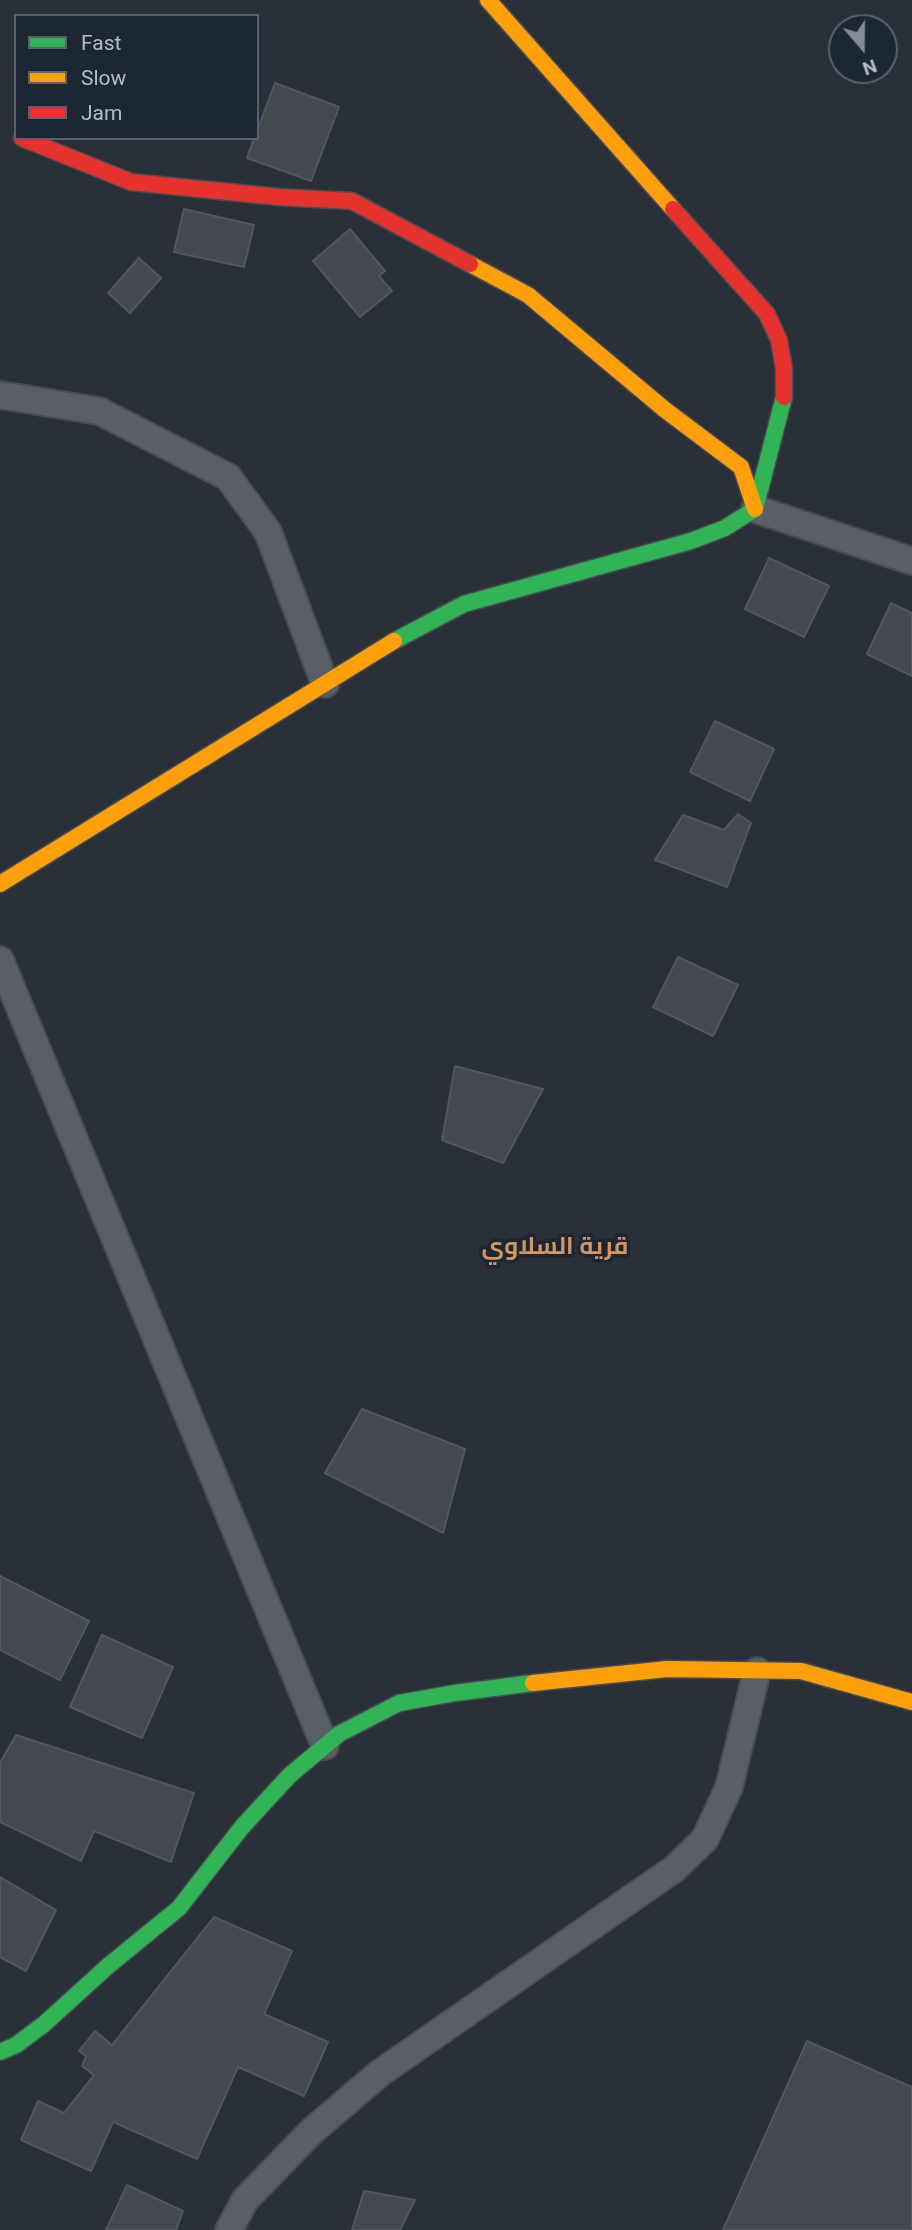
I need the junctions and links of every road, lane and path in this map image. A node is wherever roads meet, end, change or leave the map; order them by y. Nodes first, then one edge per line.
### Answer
1 (488, 0) edge
2 (27, 140) edge
3 (0, 396) edge
4 (755, 509) junction
5 (912, 561) edge
6 (325, 684) junction
7 (0, 884) edge
8 (0, 960) edge
9 (757, 1671) junction
10 (912, 1702) edge
11 (325, 1746) junction
12 (0, 2052) edge
13 (229, 2230) edge

1 - 4 street
2 - 4 street
3 - 6 street
4 - 5 street
4 - 6 street
6 - 7 street
8 - 11 street
9 - 10 street
9 - 11 street
9 - 13 street
11 - 12 street

